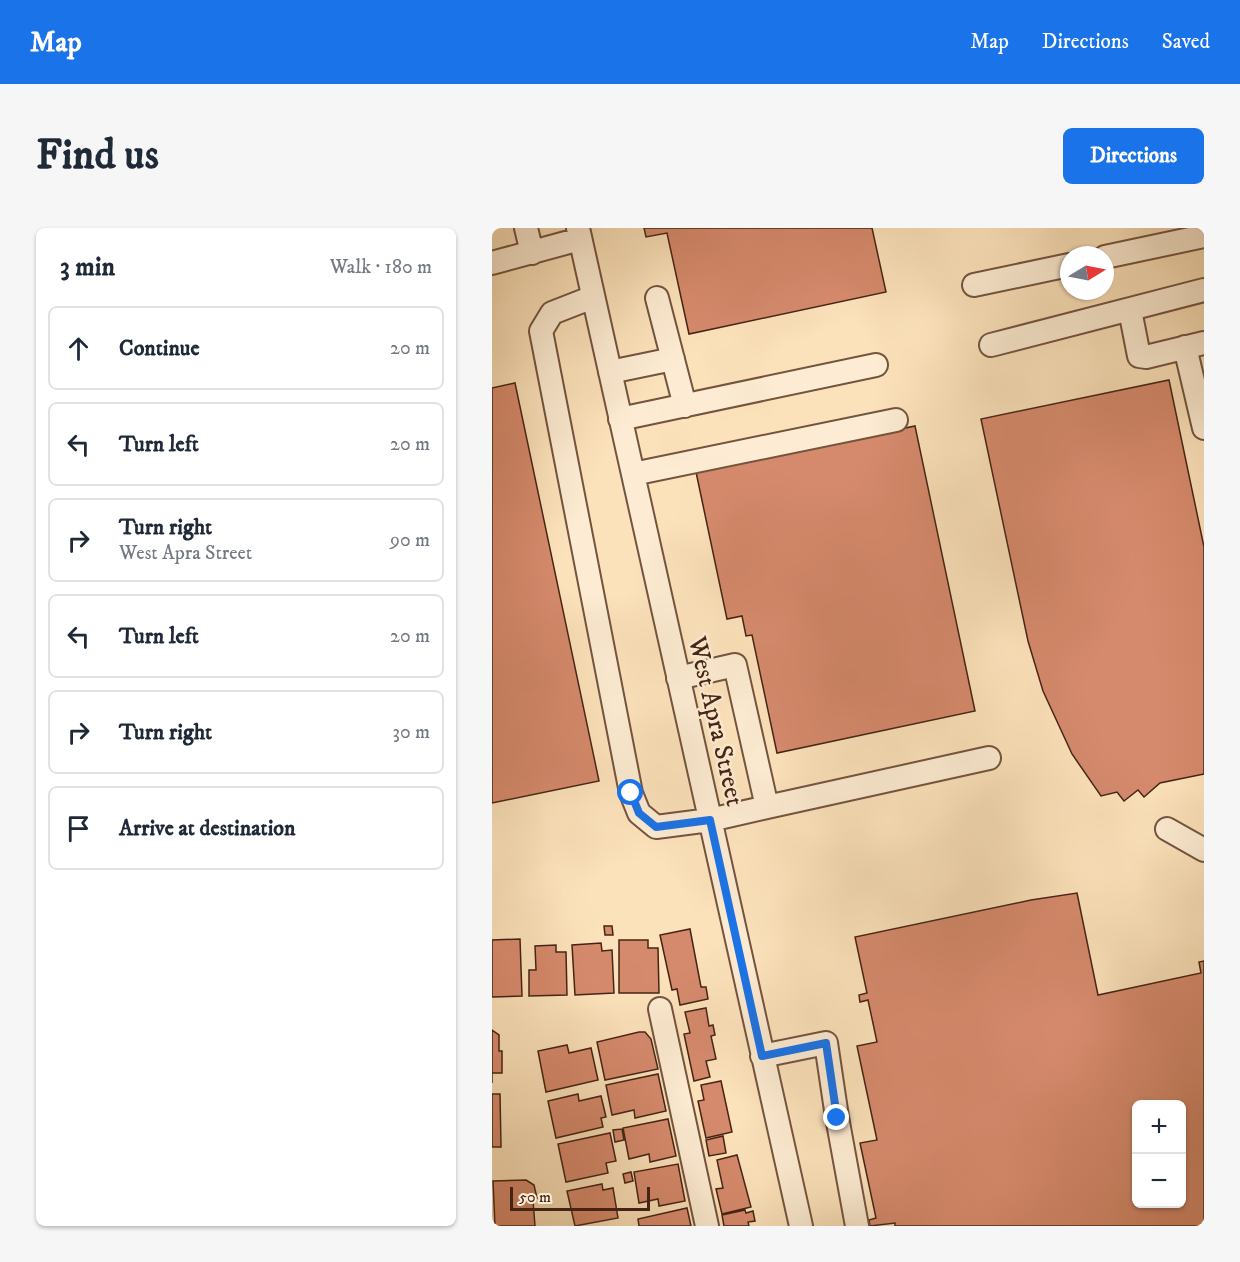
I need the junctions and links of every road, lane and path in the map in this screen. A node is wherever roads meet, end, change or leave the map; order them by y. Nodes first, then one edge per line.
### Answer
1 (526, 228) edge
2 (579, 234) edge
3 (1204, 236) edge
4 (1146, 238) edge
5 (532, 253) junction
6 (1114, 253) edge
7 (492, 263) edge
8 (1060, 267) edge
9 (974, 285) dead end
10 (1204, 290) edge
11 (593, 297) junction
12 (657, 298) dead end
13 (1130, 310) junction
14 (991, 345) dead end
15 (1195, 345) edge
16 (673, 359) junction
17 (876, 365) dead end
18 (610, 372) junction
19 (685, 406) junction
20 (620, 419) junction
21 (896, 420) dead end
22 (1204, 428) edge
23 (633, 474) junction
24 (678, 678) junction
25 (989, 758) dead end
26 (767, 807) junction
27 (710, 820) junction
28 (1167, 829) dead end
29 (1204, 850) edge
30 (660, 1009) dead end
31 (762, 1056) junction
32 (707, 1226) edge
33 (801, 1226) edge
34 (857, 1226) edge

1 - 5 street
2 - 5 street
2 - 11 street, West Apra Street
3 - 4 street
4 - 6 street
5 - 7 street
8 - 9 street
10 - 13 street
11 - 18 street, West Apra Street
11 - 27 street
12 - 16 street
13 - 14 street
13 - 15 street
15 - 22 street
16 - 18 street
16 - 19 street
17 - 19 street
18 - 20 street, West Apra Street
19 - 20 street
20 - 23 street, West Apra Street
21 - 23 street
23 - 24 street, West Apra Street
24 - 26 street
24 - 27 street, West Apra Street
25 - 26 street
26 - 27 street
27 - 31 street, West Apra Street
28 - 29 street
30 - 32 street
31 - 33 street, West Apra Street
31 - 34 street

